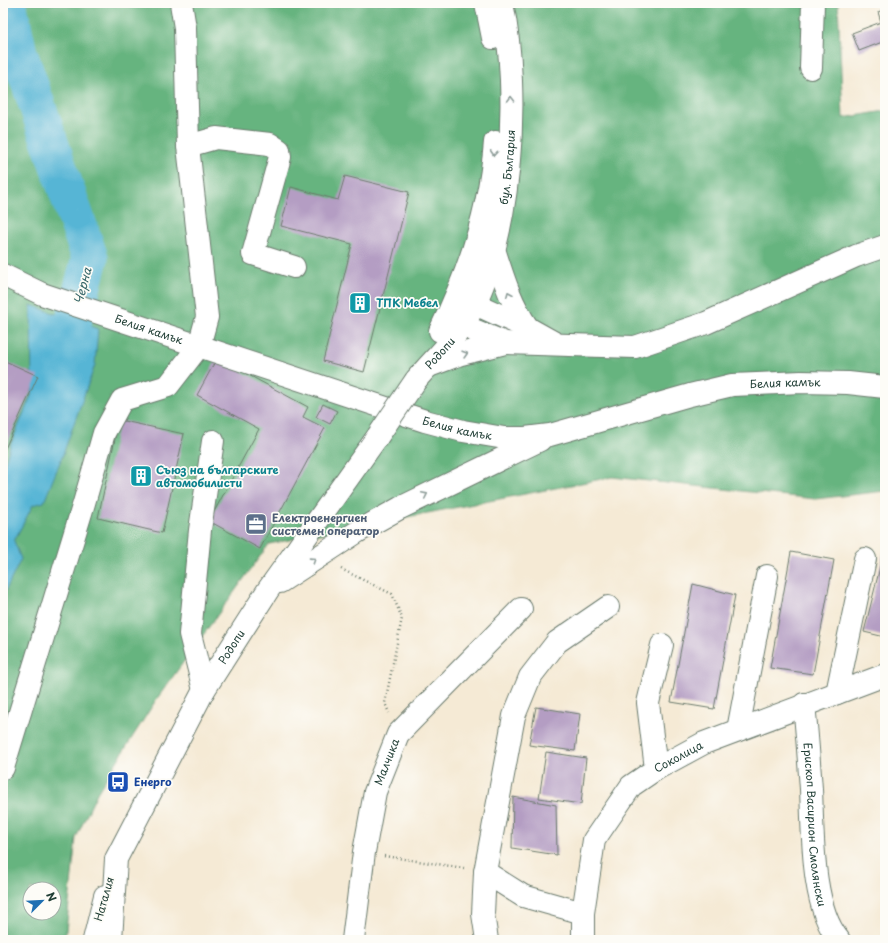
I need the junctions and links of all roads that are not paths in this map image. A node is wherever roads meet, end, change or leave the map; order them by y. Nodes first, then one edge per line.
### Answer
1 (181, 3) edge
2 (486, 3) edge
3 (502, 3) edge
4 (813, 3) edge
5 (811, 68) dead end
6 (188, 146) junction
7 (885, 246) edge
8 (494, 249) junction
9 (294, 267) dead end
10 (3, 275) edge
11 (3, 289) edge
12 (42, 294) junction
13 (465, 300) junction
14 (455, 322) junction
15 (528, 328) junction
16 (505, 343) junction
17 (558, 345) junction
18 (199, 346) junction
19 (422, 374) junction
20 (885, 387) edge
21 (550, 435) junction
22 (213, 441) dead end
23 (865, 559) dead end
24 (767, 576) dead end
25 (268, 590) junction
26 (608, 607) dead end
27 (521, 609) dead end
28 (662, 645) dead end
29 (885, 675) edge
30 (204, 690) junction
31 (836, 693) junction
32 (804, 704) junction
33 (738, 730) junction
34 (3, 768) edge
35 (656, 769) junction
36 (116, 859) junction
37 (485, 872) junction
38 (583, 913) junction
39 (94, 940) edge
40 (111, 940) edge
41 (353, 940) edge
42 (488, 940) edge
43 (583, 940) edge
44 (839, 940) edge

1 - 6 street
2 -> 13 street, бул. България
8 -> 3 street, бул. България
4 - 5 street
6 - 9 street
6 - 18 street
7 - 17 street
8 - 13 street, бул. България
15 -> 8 street
10 - 12 street, Белия камък
11 - 12 street, Белия камък
12 - 18 street, Белия камък
13 - 14 street, бул. България
13 - 15 street
14 - 16 street
14 - 19 street, Родопи
15 - 17 street
16 - 17 street
19 -> 16 street
18 - 21 street, Белия камък
18 - 34 street
19 - 25 street, Родопи, bridge
20 - 21 street, Белия камък
25 -> 21 street
22 - 30 street
23 - 31 street
24 - 33 street
25 - 30 street, Родопи
26 - 37 street
27 - 41 street, Малчика
28 - 35 street
29 - 31 street, Соколица
30 - 36 street, Родопи
31 - 32 street, Соколица
32 - 33 street, Соколица
32 - 44 street, Ерископ Васирион Смолянски
33 - 35 street, Соколица
35 - 38 street, Соколица
36 - 39 street, Наталия
36 - 40 street, Родопи
37 - 38 street
37 - 42 street
38 - 43 street, Соколица

